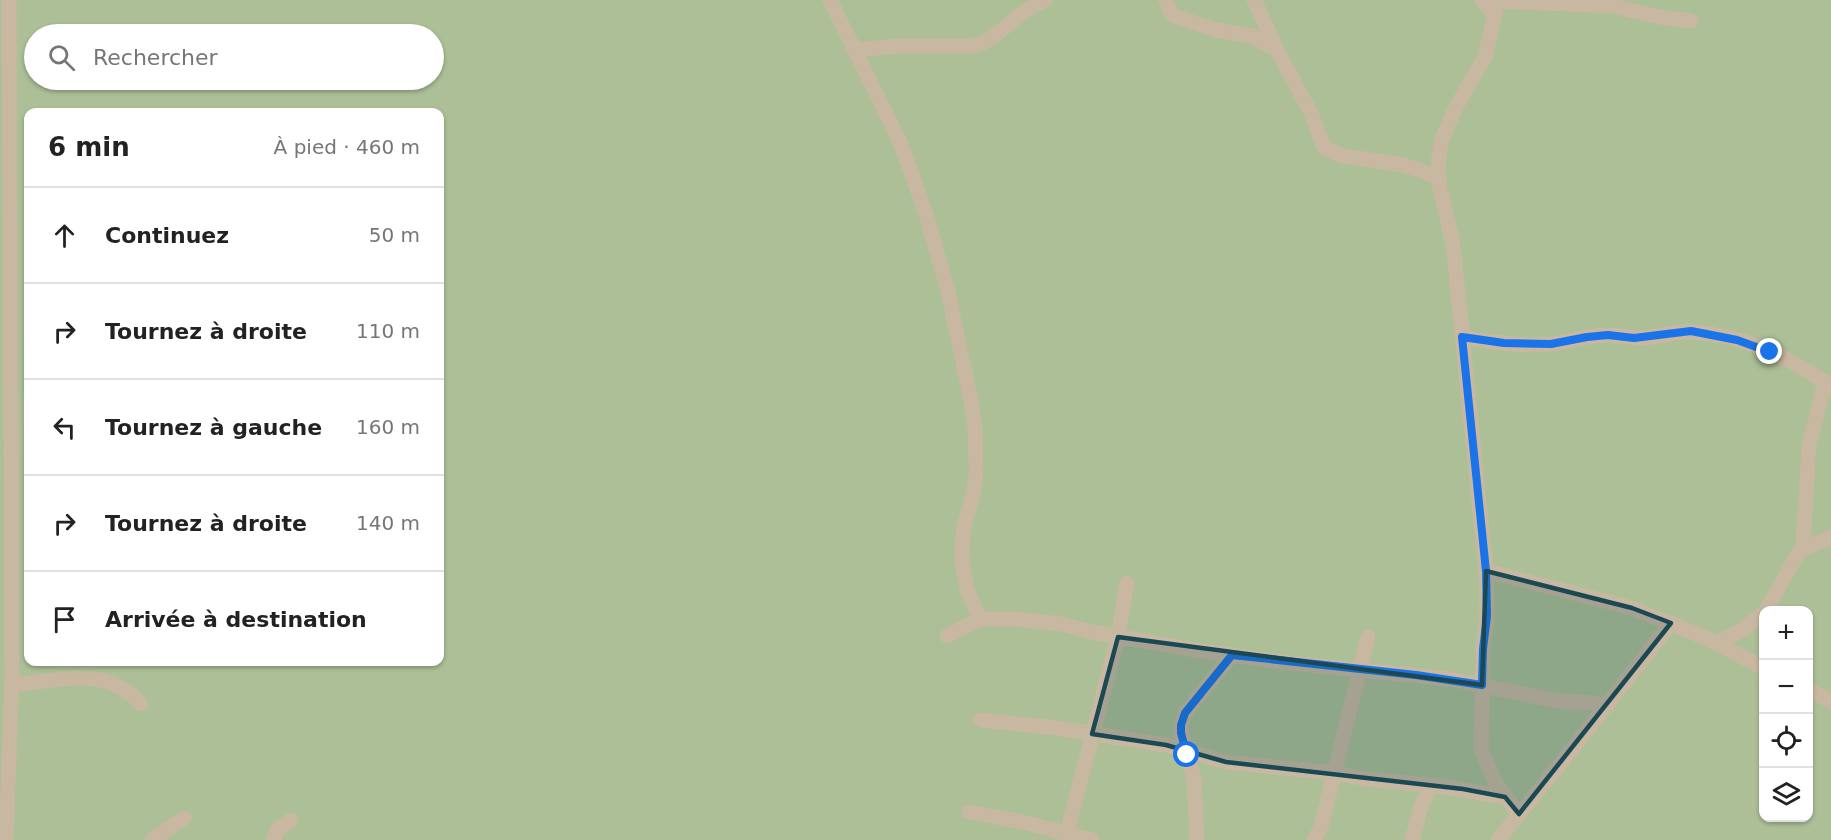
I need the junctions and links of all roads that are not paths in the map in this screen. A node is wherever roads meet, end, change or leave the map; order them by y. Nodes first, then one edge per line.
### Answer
1 (9, 0) edge
2 (830, 0) edge
3 (1045, 0) edge
4 (1166, 0) edge
5 (1254, 0) edge
6 (1482, 0) edge
7 (1497, 5) edge
8 (1691, 21) dead end
9 (854, 50) junction
10 (1277, 50) junction
11 (1438, 177) junction
12 (1462, 337) junction
13 (1828, 385) edge
14 (1831, 537) edge
15 (1801, 549) junction
16 (1486, 571) junction
17 (1127, 583) dead end
18 (1768, 606) edge
19 (1759, 618) edge
20 (980, 620) junction
21 (1671, 623) junction
22 (947, 636) dead end
23 (1118, 637) junction
24 (1368, 637) dead end
25 (1716, 643) junction
26 (1232, 655) junction
27 (1759, 665) edge
28 (1360, 670) junction
29 (12, 685) junction
30 (1482, 685) junction
31 (1813, 692) edge
32 (1831, 700) edge
33 (1609, 704) junction
34 (141, 705) dead end
35 (981, 720) dead end
36 (1092, 734) junction
37 (1186, 750) junction
38 (1334, 773) junction
39 (1430, 786) junction
40 (1505, 797) junction
41 (969, 812) dead end
42 (1519, 814) junction
43 (184, 818) dead end
44 (291, 820) dead end
45 (1066, 837) edge
46 (6, 840) edge
47 (152, 840) edge
48 (273, 840) edge
49 (1092, 840) edge
50 (1197, 840) edge
51 (1314, 840) edge
52 (1412, 840) edge
53 (1498, 840) edge

1 - 29 street
2 - 9 street
3 - 9 street
4 - 10 street
5 - 10 street
6 - 7 street
7 - 8 street
7 - 11 street
9 - 20 street
10 - 11 street
11 - 12 street
12 - 13 street
12 - 16 street
13 - 15 street
14 - 15 street
15 - 18 street
16 - 21 street
16 - 30 street
17 - 23 street
19 - 25 street
20 - 22 street
20 - 23 street
21 - 25 street
21 - 33 street
23 - 26 street
23 - 36 street
24 - 28 street
25 - 27 street
26 - 28 street
26 - 37 street
28 - 30 street
28 - 38 street
29 - 34 street
29 - 46 street
30 - 33 street
30 - 40 street
31 - 32 street
33 - 42 street
35 - 36 street
36 - 37 street
36 - 45 street
37 - 38 street
37 - 50 street
38 - 39 street
38 - 51 street
39 - 40 street
39 - 52 street
40 - 42 street
41 - 45 street
42 - 53 street
43 - 47 street
44 - 48 street
45 - 49 street

